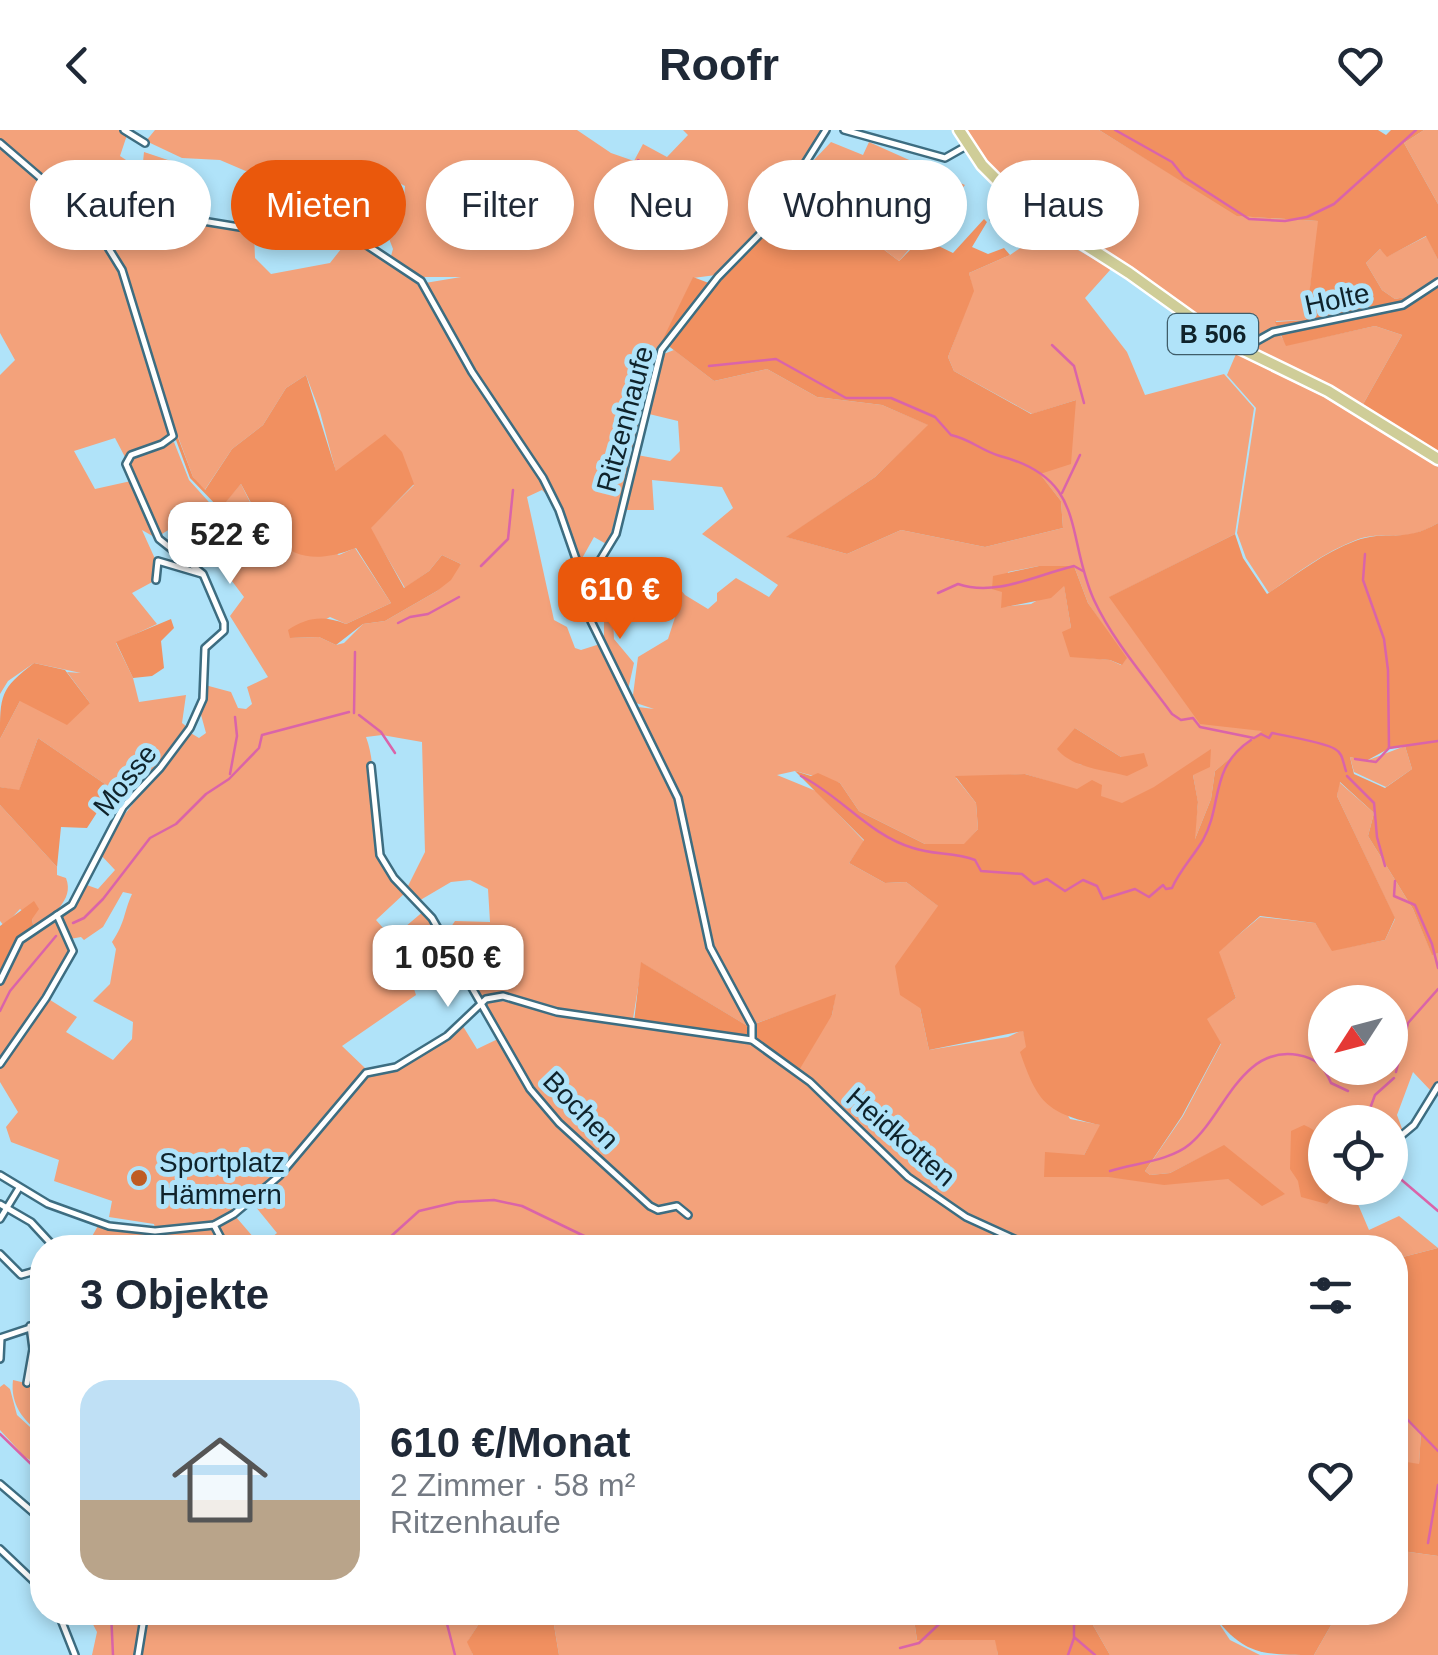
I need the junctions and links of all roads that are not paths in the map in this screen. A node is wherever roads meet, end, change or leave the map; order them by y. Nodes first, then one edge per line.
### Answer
1 (124, 130) edge
2 (826, 130) edge
3 (844, 130) edge
4 (959, 130) edge
5 (145, 142) dead end
6 (0, 143) edge
7 (968, 145) junction
8 (987, 168) edge
9 (30, 169) edge
10 (211, 222) edge
11 (110, 250) edge
12 (1094, 250) edge
13 (1438, 282) edge
14 (1241, 350) junction
15 (1438, 458) edge
16 (202, 574) junction
17 (156, 580) dead end
18 (585, 585) junction
19 (371, 766) dead end
20 (57, 914) junction
21 (0, 981) edge
22 (482, 1003) junction
23 (752, 1040) junction
24 (0, 1064) edge
25 (1438, 1086) edge
26 (1408, 1129) edge
27 (0, 1175) edge
28 (19, 1188) junction
29 (0, 1204) edge
30 (8, 1208) junction
31 (688, 1215) dead end
32 (0, 1219) edge
33 (214, 1226) junction
34 (44, 1235) edge
35 (219, 1235) edge
36 (1005, 1235) edge
37 (0, 1254) edge
38 (30, 1272) edge
39 (30, 1326) edge
40 (0, 1338) edge
41 (0, 1359) edge
42 (30, 1369) edge
43 (28, 1382) dead end
44 (0, 1484) edge
45 (30, 1510) edge
46 (0, 1549) edge
47 (30, 1577) edge
48 (63, 1625) edge
49 (142, 1625) edge
50 (75, 1655) edge
51 (138, 1655) edge

1 - 5 street
2 - 18 street, Ritzenhaufe
3 - 7 street
4 - 7 main road, B 506
6 - 9 street
7 - 8 main road, B 506
10 - 18 street, Ritzenhaufe
11 - 16 street
12 - 14 main road, B 506
13 - 14 street, Holte
14 - 15 main road, B 506
16 - 17 street
16 - 20 street, Mosse
18 - 23 street, Ritzenhaufe
19 - 22 street, Bochen
20 - 21 street, Mosse
20 - 24 street
22 - 23 street
22 - 31 street, Bochen
22 - 33 street
23 - 36 street, Heidkotten
25 - 26 street
27 - 28 street
28 - 30 street
28 - 33 street
29 - 30 street
30 - 32 street
30 - 34 street
33 - 35 street
37 - 38 street
39 - 40 street
40 - 41 street
42 - 43 street
44 - 45 street
46 - 47 street
48 - 50 street
49 - 51 street

